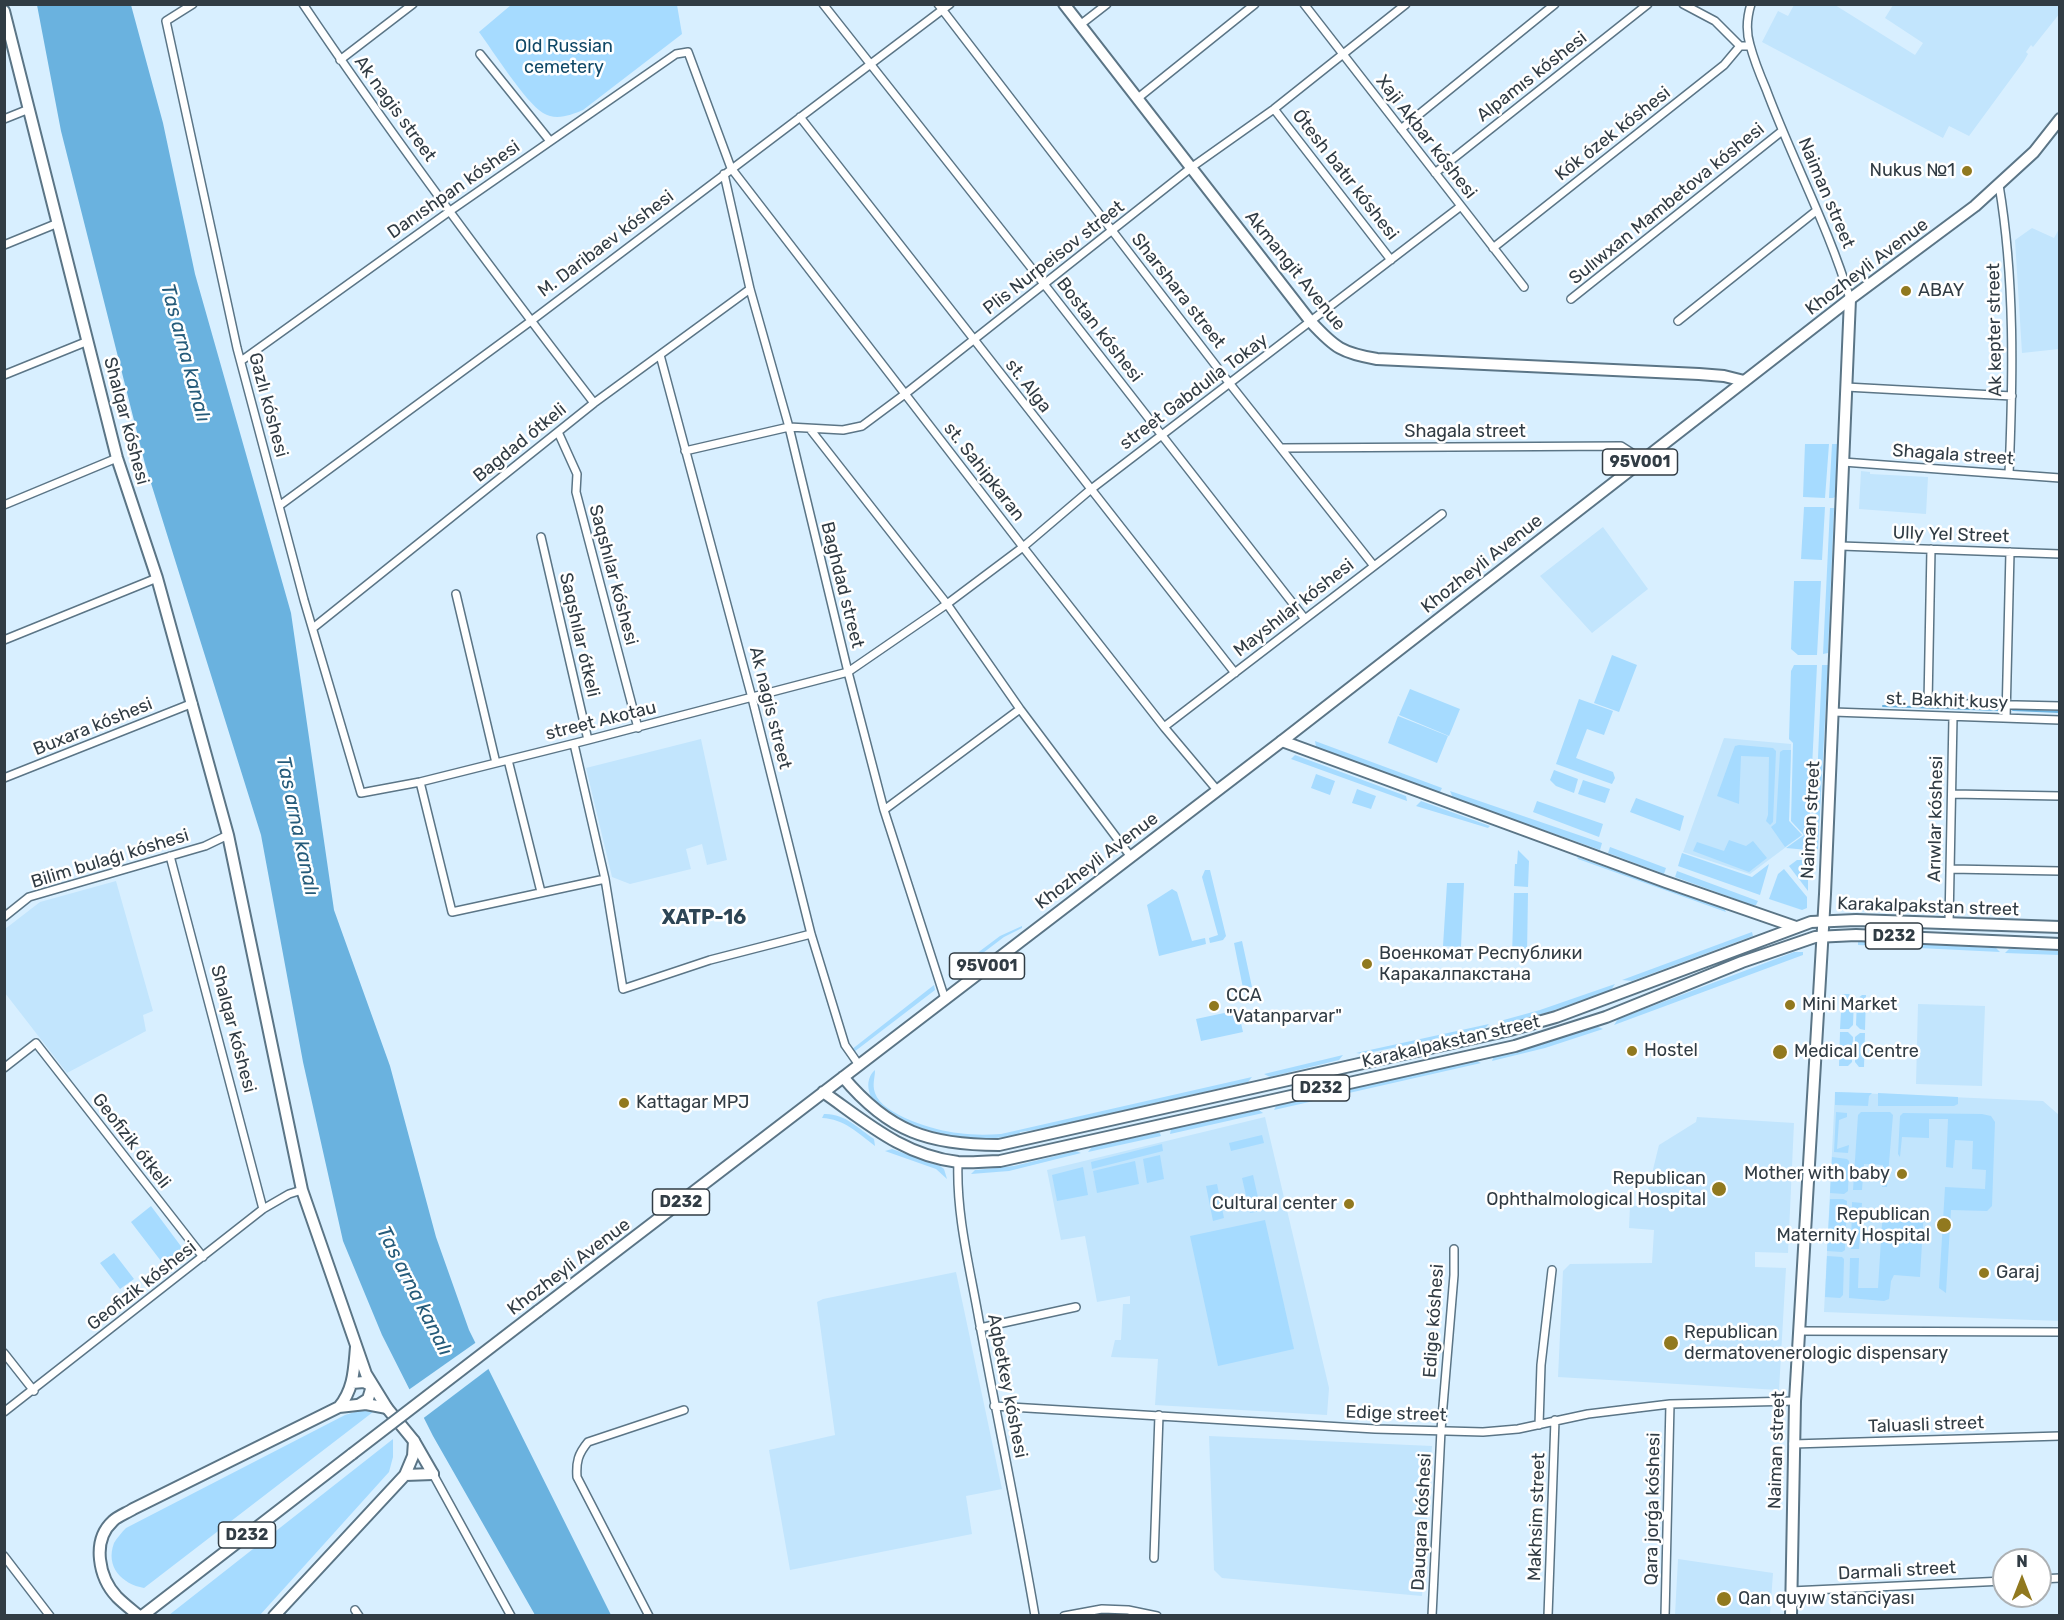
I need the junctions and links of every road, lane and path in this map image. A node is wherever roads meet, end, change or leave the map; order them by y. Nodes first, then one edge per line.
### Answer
1 (193, 4) edge
2 (303, 4) edge
3 (413, 4) edge
4 (823, 4) edge
5 (950, 4) edge
6 (1064, 4) edge
7 (1107, 4) edge
8 (1255, 4) edge
9 (1304, 4) edge
10 (1406, 4) edge
11 (1555, 4) edge
12 (1648, 4) edge
13 (1683, 4) edge
14 (1751, 4) edge
15 (940, 7) edge
16 (4, 11) edge
17 (1080, 25) junction
18 (1740, 46) junction
19 (1750, 46) junction
20 (688, 52) joint
21 (480, 54) dead end
22 (1344, 56) junction
23 (340, 60) junction
24 (870, 64) junction
25 (1137, 98) junction
26 (29, 109) junction
27 (1274, 109) junction
28 (800, 117) junction
29 (4, 119) edge
30 (2060, 119) edge
31 (1401, 129) junction
32 (1782, 132) junction
33 (550, 141) junction
34 (1192, 167) junction
35 (731, 168) junction
36 (1435, 173) junction
37 (724, 174) junction
38 (1999, 185) junction
39 (1461, 206) junction
40 (450, 211) junction
41 (1816, 212) junction
42 (58, 223) junction
43 (1113, 231) junction
44 (4, 245) edge
45 (1493, 248) junction
46 (1391, 260) junction
47 (1044, 284) junction
48 (1524, 287) dead end
49 (750, 289) junction
50 (1571, 299) dead end
51 (1850, 299) junction
52 (531, 321) junction
53 (1678, 321) dead end
54 (1311, 322) junction
55 (974, 340) junction
56 (87, 341) junction
57 (660, 355) junction
58 (241, 361) junction
59 (4, 375) edge
60 (1744, 381) junction
61 (1230, 384) junction
62 (1846, 387) junction
63 (905, 394) junction
64 (2012, 396) junction
65 (594, 403) junction
66 (789, 427) junction
67 (810, 429) junction
68 (558, 432) junction
69 (1161, 436) junction
70 (1282, 448) junction
71 (685, 451) junction
72 (117, 458) junction
73 (1643, 460) junction
74 (1844, 462) junction
75 (2009, 474) junction
76 (2060, 478) edge
77 (1090, 490) junction
78 (4, 505) edge
79 (279, 506) junction
80 (1442, 514) dead end
81 (541, 537) dead end
82 (1841, 546) junction
83 (1023, 547) junction
84 (1931, 549) junction
85 (2010, 552) junction
86 (2060, 554) edge
87 (1374, 566) junction
88 (157, 578) junction
89 (456, 594) dead end
90 (948, 604) junction
91 (1305, 619) junction
92 (313, 628) junction
93 (4, 640) edge
94 (848, 672) junction
95 (1234, 673) junction
96 (752, 698) junction
97 (193, 704) junction
98 (2006, 705) junction
99 (2060, 706) edge
100 (1020, 709) junction
101 (1833, 712) junction
102 (1953, 717) junction
103 (2006, 718) junction
104 (2060, 720) edge
105 (1164, 727) junction
106 (638, 728) junction
107 (588, 740) junction
108 (1282, 741) junction
109 (574, 744) junction
110 (508, 760) junction
111 (496, 763) junction
112 (4, 778) edge
113 (420, 782) junction
114 (1217, 790) junction
115 (361, 793) joint
116 (1952, 794) junction
117 (2060, 796) edge
118 (884, 810) junction
119 (228, 836) junction
120 (170, 856) junction
121 (1131, 857) junction
122 (1950, 869) junction
123 (2060, 872) edge
124 (604, 879) junction
125 (542, 892) junction
126 (4, 917) edge
127 (1823, 921) junction
128 (1949, 923) junction
129 (1796, 927) junction
130 (2060, 927) edge
131 (812, 934) junction
132 (1822, 936) junction
133 (1800, 941) junction
134 (2060, 944) edge
135 (945, 999) junction
136 (1494, 1034) junction
137 (1498, 1050) junction
138 (859, 1065) junction
139 (4, 1068) edge
140 (843, 1077) junction
141 (1263, 1086) junction
142 (823, 1092) junction
143 (856, 1093) junction
144 (1267, 1100) junction
145 (844, 1107) junction
146 (958, 1162) junction
147 (302, 1190) junction
148 (263, 1209) junction
149 (1454, 1249) dead end
150 (203, 1257) junction
151 (1552, 1270) dead end
152 (1076, 1307) dead end
153 (980, 1328) junction
154 (1799, 1331) junction
155 (2060, 1332) edge
156 (356, 1347) junction
157 (4, 1353) edge
158 (352, 1383) junction
159 (372, 1386) junction
160 (34, 1391) junction
161 (1795, 1401) junction
162 (360, 1404) junction
163 (1670, 1404) junction
164 (994, 1406) junction
165 (339, 1407) junction
166 (387, 1408) junction
167 (684, 1410) dead end
168 (4, 1412) edge
169 (1159, 1415) junction
170 (1555, 1420) junction
171 (1539, 1425) junction
172 (1441, 1430) junction
173 (2060, 1436) edge
174 (414, 1441) junction
175 (1793, 1444) junction
176 (433, 1474) junction
177 (405, 1475) junction
178 (4, 1556) edge
179 (1154, 1558) dead end
180 (1992, 1582) edge
181 (1791, 1591) junction
182 (509, 1615) edge
183 (50, 1616) edge
184 (140, 1616) edge
185 (274, 1616) edge
186 (650, 1616) edge
187 (1035, 1616) edge
188 (1064, 1616) edge
189 (1157, 1616) edge
190 (1432, 1616) edge
191 (1548, 1616) edge
192 (1665, 1616) edge
193 (1791, 1616) edge

1 - 58 street, Gazlı kóshesi
2 - 23 street, Ak nagis street
3 - 23 street
4 - 24 street, Bostan kóshesi
5 - 15 street, M. Daribaev kóshesi
6 - 17 main road, Akmangit Avenue
7 - 17 street
8 - 25 street
9 - 22 street, Xaji Akbar kóshesi
10 - 22 street, Plis Nurpeisov street
11 - 31 street
12 - 36 street, Alpamıs kóshesi
13 - 18 street
14 - 19 street, Naiman street
15 - 24 street, M. Daribaev kóshesi
15 - 43 street, Sharshara street
16 - 26 main road, Shalqar kóshesi
17 - 25 main road, Akmangit Avenue
18 - 19 street
18 - 45 street, Kók ózek kóshesi
19 - 32 street, Naiman street
20 - 33 street, Danıshpan kóshesi
20 - 35 street, st. Sahipkaran
21 - 33 street
22 - 27 street, Plis Nurpeisov street
22 - 31 street, Xaji Akbar kóshesi
23 - 40 street, Ak nagis street
24 - 28 street, M. Daribaev kóshesi
24 - 47 street, Bostan kóshesi
25 - 34 main road, Akmangit Avenue
26 - 29 street
26 - 42 main road, Shalqar kóshesi
27 - 34 street, Plis Nurpeisov street
27 - 46 street, Ótesh batır kóshesi
28 - 35 street, M. Daribaev kóshesi
28 - 55 street, st. Alga
30 - 38 main road, Khozheyli Avenue / 95V001
31 - 36 street, Xaji Akbar kóshesi
32 - 41 street, Naiman street
32 - 50 street, Sulıwxan Mambetova kóshesi
33 - 40 street, Danıshpan kóshesi
34 - 43 street, Plis Nurpeisov street
34 - 54 main road, Akmangit Avenue
35 - 37 street, M. Daribaev kóshesi
35 - 63 street, st. Sahipkaran
36 - 39 street, Xaji Akbar kóshesi
37 - 49 street, Baghdad street
37 - 52 street, M. Daribaev kóshesi
38 - 51 main road, Khozheyli Avenue / 95V001
38 - 64 street, Ak kepter street
39 - 45 street, Xaji Akbar kóshesi
39 - 46 street, street Gabdulla Tokay
40 - 52 street, Ak nagis street
40 - 58 street, Danıshpan kóshesi
41 - 51 street, Naiman street
41 - 53 street
42 - 44 street
42 - 56 main road, Shalqar kóshesi
43 - 47 street, Plis Nurpeisov street
43 - 61 street, Sharshara street
45 - 48 street, Xaji Akbar kóshesi
46 - 54 street, street Gabdulla Tokay
47 - 55 street, Plis Nurpeisov street
47 - 69 street, Bostan kóshesi
49 - 57 street, Bagdad ótkeli
49 - 66 street, Baghdad street
51 - 60 main road, Khozheyli Avenue / 95V001
51 - 62 main road, Naiman street
52 - 65 street, Ak nagis street
52 - 79 street, M. Daribaev kóshesi
54 - 60 main road, Akmangit Avenue
54 - 61 street, street Gabdulla Tokay
55 - 63 street, Plis Nurpeisov street
55 - 77 street, st. Alga
56 - 59 street
56 - 72 main road, Shalqar kóshesi
57 - 65 street, Bagdad ótkeli
57 - 71 street, Ak nagis street
58 - 79 street, Gazlı kóshesi
60 - 73 main road, Khozheyli Avenue / 95V001
61 - 69 street, street Gabdulla Tokay
61 - 70 street, Sharshara street
62 - 64 street
62 - 74 main road, Naiman street
63 - 67 street, Plis Nurpeisov street
63 - 83 street, st. Sahipkaran
64 - 75 street, Ak kepter street
65 - 68 street, Bagdad ótkeli
66 - 67 street, Plis Nurpeisov street
66 - 71 street, Plis Nurpeisov street
66 - 94 street, Baghdad street
67 - 90 street
68 - 92 street, Bagdad ótkeli
68 - 106 street, Saqshılar kóshesi
69 - 77 street, street Gabdulla Tokay
69 - 91 street, Bostan kóshesi
70 - 73 street, Shagala street
70 - 87 street, Sharshara street
71 - 96 street, Ak nagis street
72 - 78 street
72 - 88 main road, Shalqar kóshesi
73 - 108 main road, Khozheyli Avenue / 95V001
74 - 75 street, Shagala street
74 - 82 main road, Naiman street
75 - 76 street, Shagala street
77 - 83 street, street Gabdulla Tokay
77 - 95 street, st. Alga
79 - 92 street, Gazlı kóshesi
80 - 87 street, Mayshılar kóshesi
81 - 107 street, Saqshılar ótkeli
82 - 84 street, Ully Yel Street
82 - 101 main road, Naiman street
83 - 90 street, street Gabdulla Tokay
83 - 105 street, st. Sahipkaran
84 - 85 street, Ully Yel Street
84 - 98 street, st. Bakhit kusy
85 - 86 street, Ully Yel Street
85 - 98 street
87 - 91 street, Mayshılar kóshesi
88 - 93 street
88 - 97 main road, Shalqar kóshesi
89 - 111 street
90 - 94 street, street Gabdulla Tokay
90 - 100 street
91 - 95 street, Mayshılar kóshesi
92 - 115 street, Gazlı kóshesi
94 - 96 street, street Akotau
94 - 118 street, Baghdad street
95 - 105 street, Mayshılar kóshesi
96 - 106 street, street Akotau
96 - 131 street, Ak nagis street
97 - 112 street, Buxara kóshesi
97 - 119 main road, Shalqar kóshesi
98 - 99 street, st. Bakhit kusy
98 - 103 street
100 - 118 street
100 - 121 street
101 - 102 street, st. Bakhit kusy
101 - 127 main road, Naiman street
102 - 103 street, st. Bakhit kusy
102 - 116 street, Arıwlar kóshesi
103 - 104 street, st. Bakhit kusy
105 - 114 street, st. Sahipkaran
106 - 107 street, street Akotau
107 - 109 street, street Akotau
108 - 114 main road, Khozheyli Avenue / 95V001
108 - 129 main road
109 - 110 street, street Akotau
109 - 124 street
110 - 111 street, street Akotau
110 - 125 street
111 - 113 street, street Akotau
113 - 115 street, street Akotau
113 - 125 street
114 - 121 main road, Khozheyli Avenue / 95V001
116 - 117 street
116 - 122 street, Arıwlar kóshesi
118 - 135 street, Baghdad street
119 - 120 street, Bilim bulaǵı kóshesi
119 - 147 main road, Shalqar kóshesi
120 - 126 street, Bilim bulaǵı kóshesi
120 - 148 street, Shalqar kóshesi
121 - 135 main road, Khozheyli Avenue / 95V001
122 - 123 street
122 - 128 street, Arıwlar kóshesi
124 - 125 street
124 - 131 street
127 - 128 main road, Karakalpakstan street / D232
127 - 129 main road, Karakalpakstan street / D232
127 - 132 main road, Naiman street
128 - 130 main road, Karakalpakstan street / D232
129 - 133 main road
129 - 136 main road, Karakalpakstan street / D232
131 - 138 street, Ak nagis street
132 - 133 main road, Karakalpakstan street / D232
132 - 134 main road, Karakalpakstan street / D232
132 - 154 main road, Naiman street
133 - 137 main road, Karakalpakstan street / D232
135 - 138 main road, Khozheyli Avenue / 95V001
136 - 137 main road
136 - 141 main road, Karakalpakstan street / D232
137 - 144 main road, Karakalpakstan street / D232
138 - 140 main road, Khozheyli Avenue / 95V001
139 - 150 street, Geofizik ótkeli
140 - 142 main road, Khozheyli Avenue / D232
140 - 143 main road, Karakalpakstan street / D232
141 - 143 main road, Karakalpakstan street / D232
141 - 144 main road
142 - 145 main road, Karakalpakstan street / D232
142 - 184 main road, Khozheyli Avenue / D232, bridge
143 - 145 main road
144 - 146 main road, Karakalpakstan street / D232
145 - 146 main road, Karakalpakstan street / D232
146 - 153 street, Aqbetkey kóshesi
147 - 148 street, Geofizik kóshesi
147 - 156 main road, Shalqar kóshesi
148 - 150 street, Geofizik kóshesi
149 - 172 street, Edige kóshesi
150 - 160 street, Geofizik kóshesi
151 - 171 street
152 - 153 street
153 - 164 street, Aqbetkey kóshesi
154 - 155 street
154 - 161 main road, Naiman street
156 - 158 main road
156 - 159 main road, Shalqar kóshesi
157 - 160 street
158 - 159 main road
158 - 165 main road
159 - 162 main road
159 - 166 main road, Shalqar kóshesi
160 - 168 street, Geofizik kóshesi
161 - 163 street, Edige street
161 - 175 main road, Naiman street
162 - 165 main road
162 - 166 main road
163 - 170 street, Edige street
163 - 192 street, Qara jorǵa kóshesi
164 - 169 street, Edige street
164 - 187 street, Aqbetkey kóshesi
165 - 184 main road
166 - 174 main road, Shalqar kóshesi
167 - 186 street
169 - 172 street, Edige street
169 - 179 street
170 - 171 street, Edige street
170 - 191 street, Makhsim street
171 - 172 street, Edige street
172 - 190 street, Dauqara kóshesi
173 - 175 street, Taluasli street
174 - 176 main road, Shalqar kóshesi
174 - 177 main road
175 - 181 main road, Naiman street
176 - 177 main road
176 - 182 street
177 - 185 main road
178 - 183 street
180 - 181 street, Darmali street
181 - 193 main road, Naiman street
188 - 189 street

